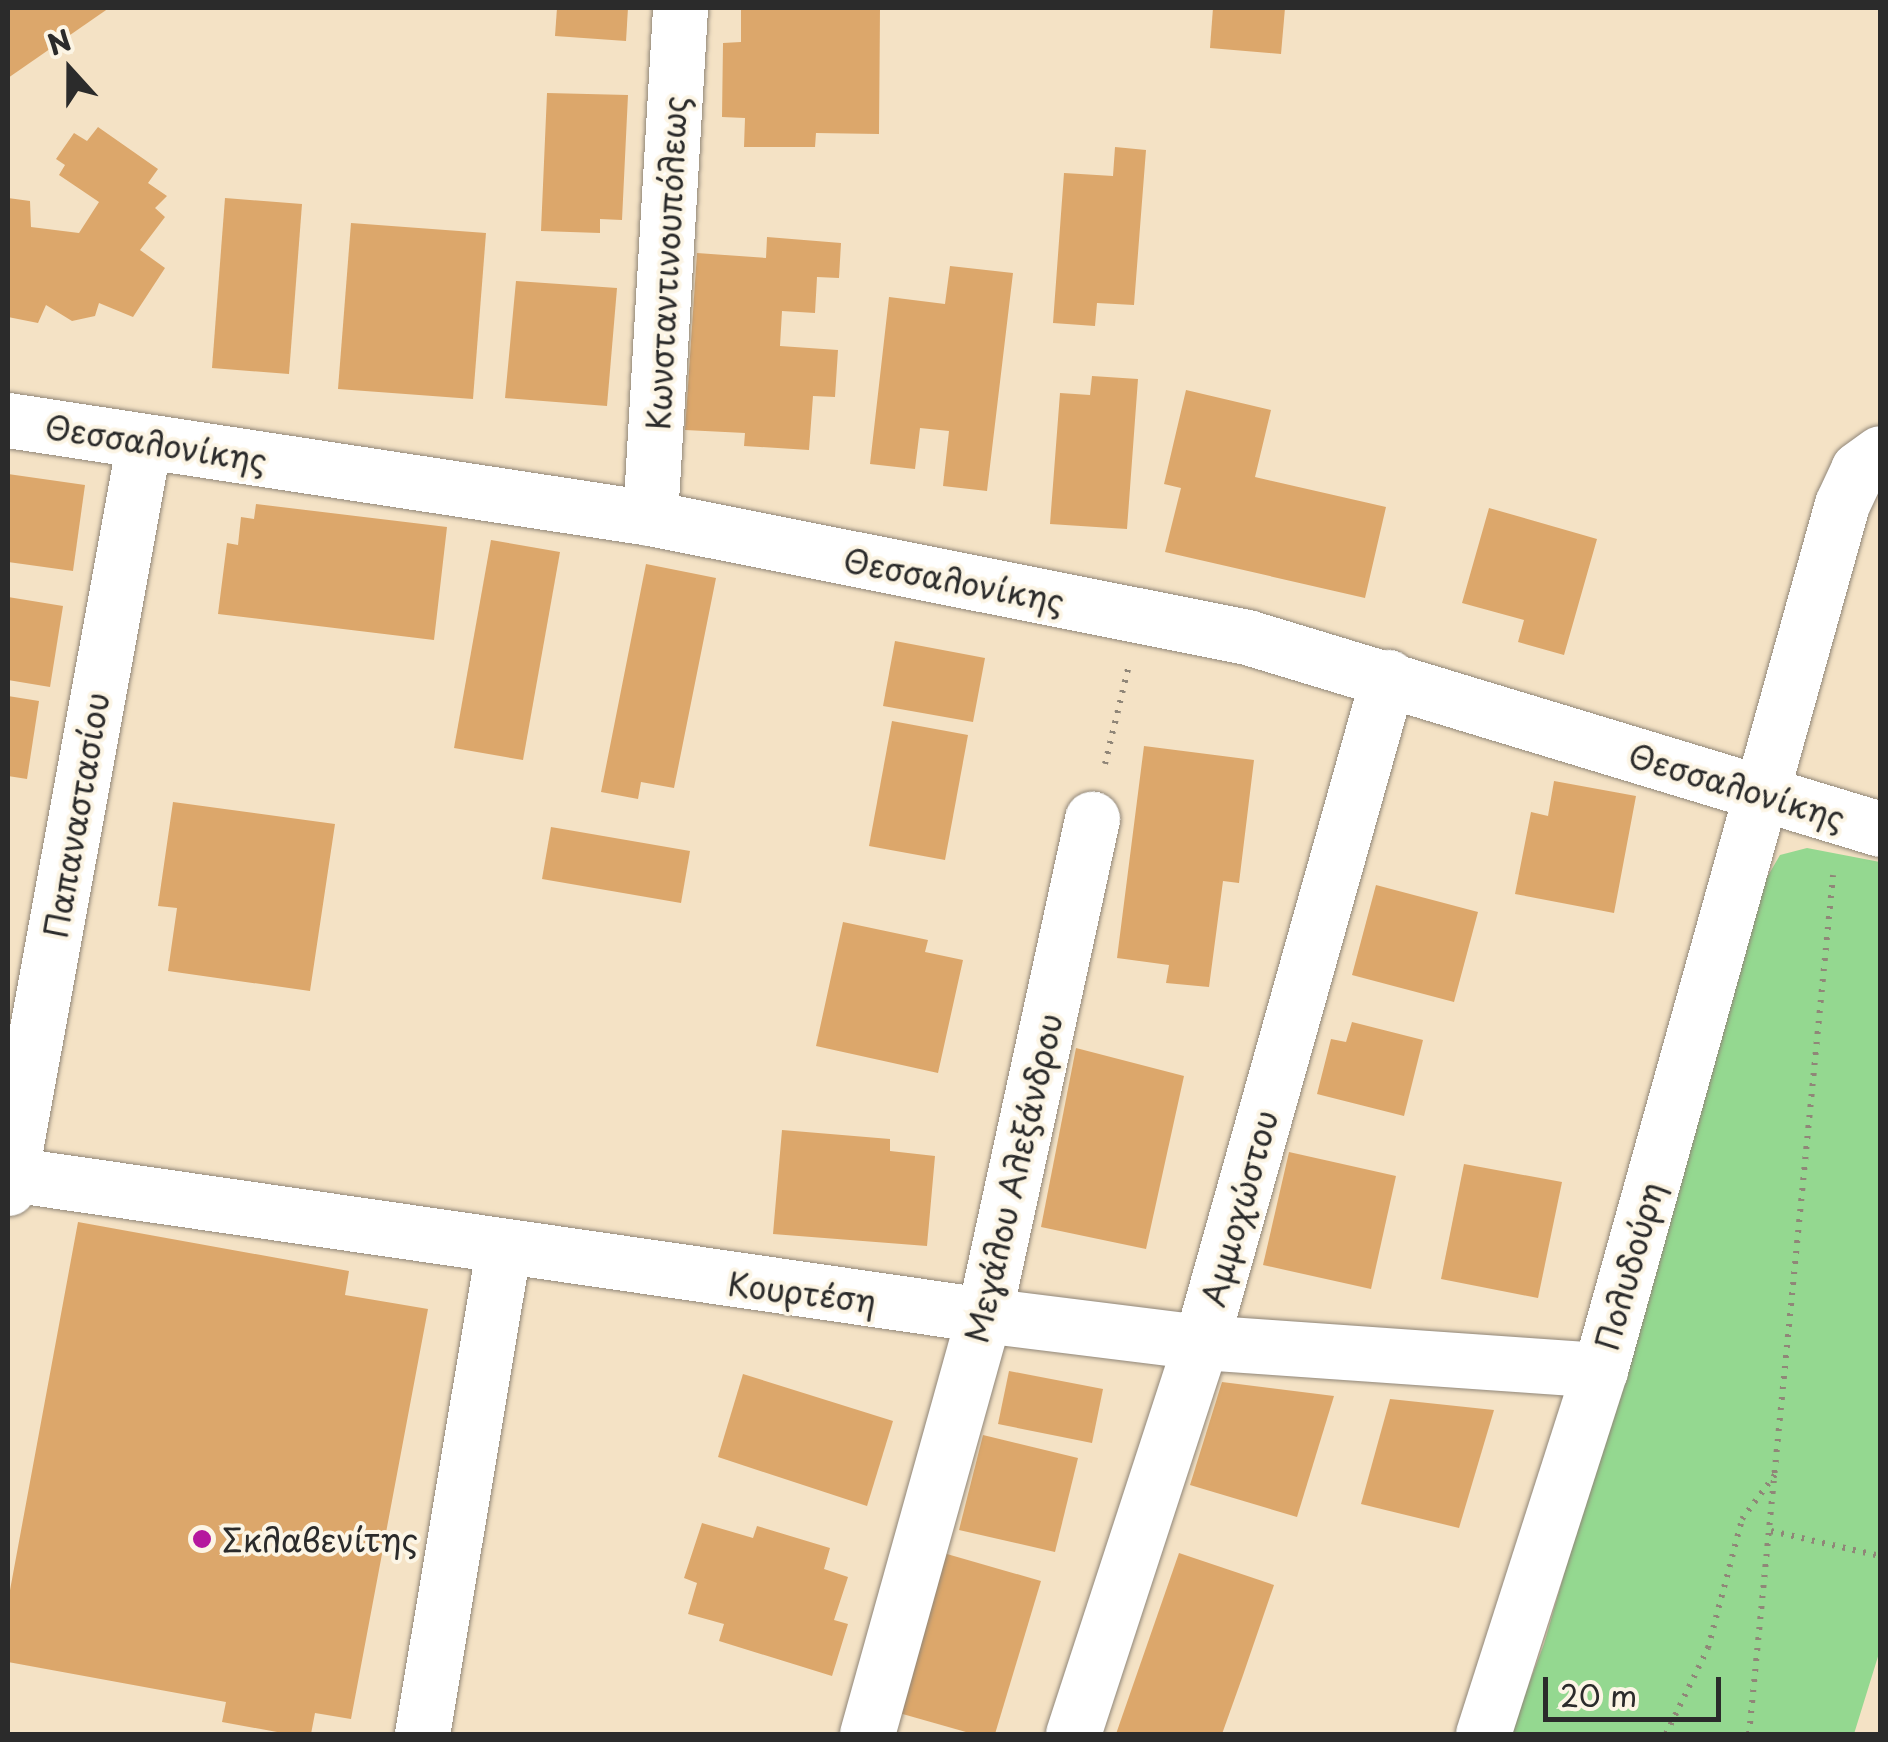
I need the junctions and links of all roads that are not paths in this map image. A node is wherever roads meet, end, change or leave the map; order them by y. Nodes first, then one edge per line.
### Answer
1 (680, 8) edge
2 (8, 420) edge
3 (144, 442) junction
4 (1880, 453) edge
5 (650, 518) junction
6 (1388, 677) junction
7 (1761, 794) junction
8 (1092, 819) road end
9 (1860, 824) edge
10 (9, 1181) edge
11 (503, 1249) junction
12 (984, 1315) junction
13 (1201, 1342) junction
14 (1600, 1370) junction
15 (422, 1734) edge
16 (867, 1734) edge
17 (1073, 1734) edge
18 (1483, 1734) edge

1 - 5 street, Κωνσταντινουπόλεως
2 - 3 street, Θεσσαλονίκης
3 - 5 street, Θεσσαλονίκης
3 - 10 street, Παπαναστασίου
4 - 7 street, Πολυδούρη
5 - 6 street, Θεσσαλονίκης
6 - 7 street, Θεσσαλονίκης
6 - 13 street, Αμμοχώστου
7 - 9 street, Θεσσαλονίκης
7 - 14 street, Πολυδούρη
8 - 12 street, Μεγάλου Αλεξάνδρου
10 - 11 street, Κουρτέση
11 - 12 street, Κουρτέση
11 - 15 street
12 - 13 street, Κουρτέση
12 - 16 street, Μεγάλου Αλεξάνδρου
13 - 14 street, Κουρτέση
13 - 17 street, Αμμοχώστου
14 - 18 street, Πολυδούρη

